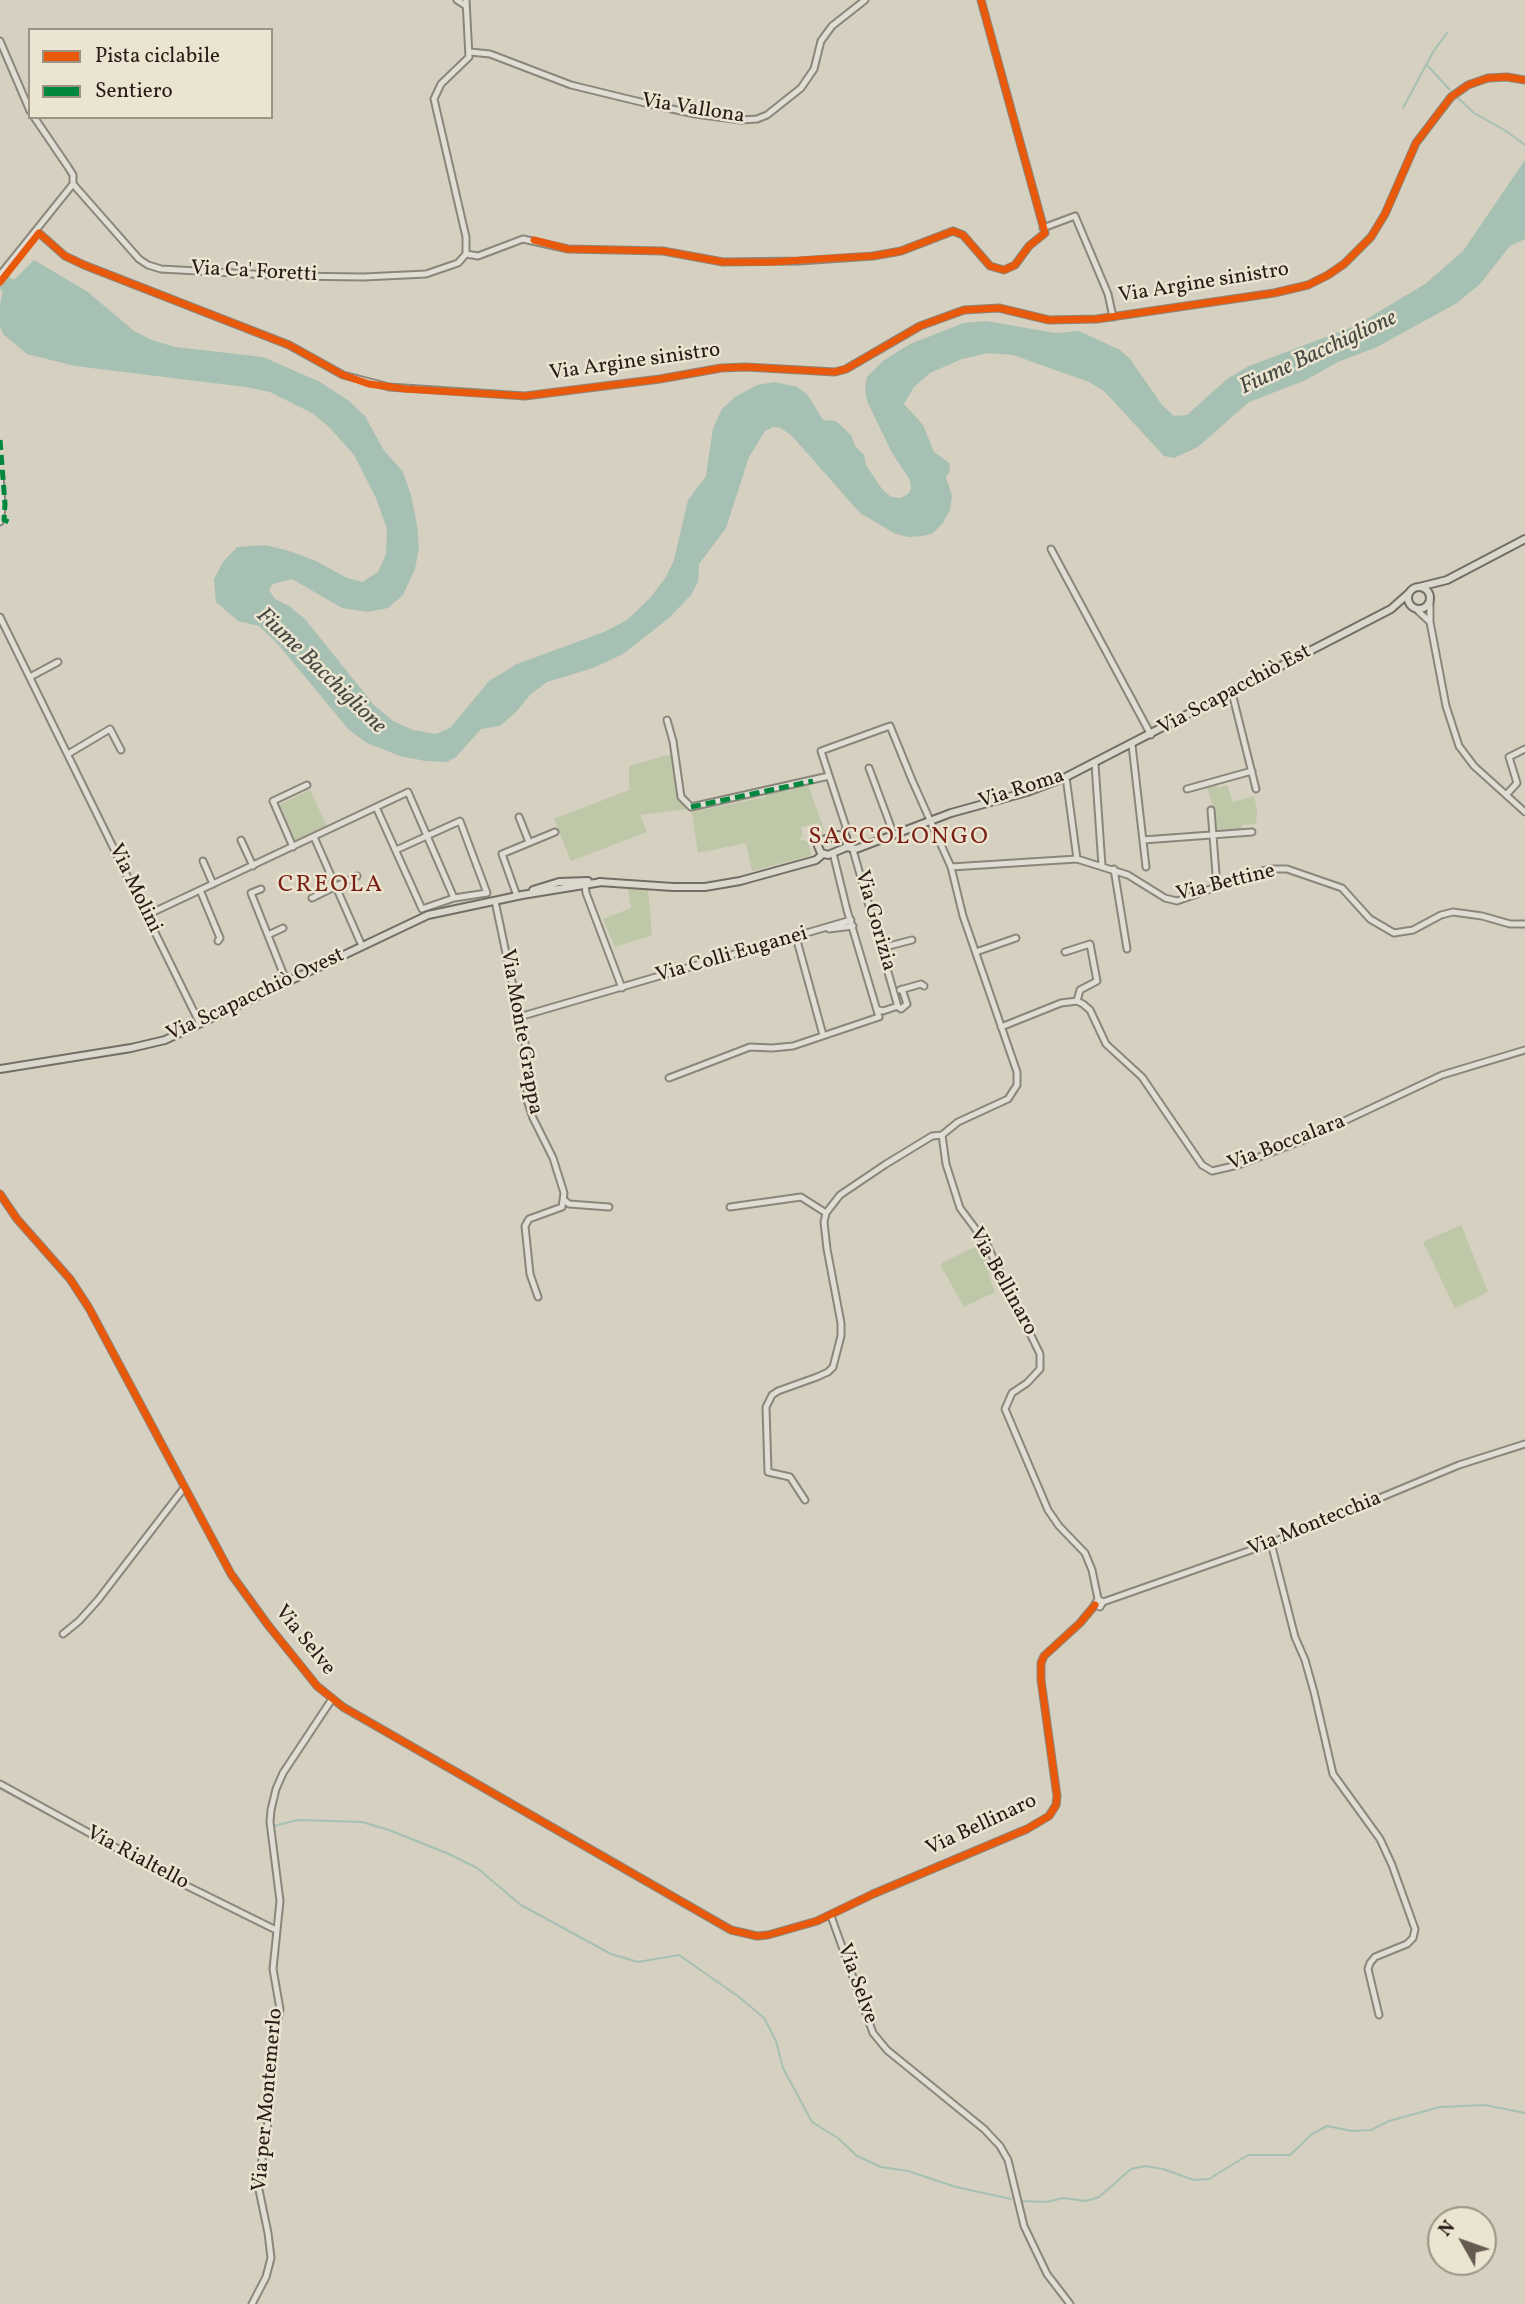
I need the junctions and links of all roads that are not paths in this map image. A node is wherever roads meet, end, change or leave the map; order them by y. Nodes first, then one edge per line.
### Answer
1 (457, 0) edge
2 (865, 0) edge
3 (981, 0) edge
4 (466, 3) edge
5 (0, 41) edge
6 (470, 52) junction
7 (1525, 80) edge
8 (28, 106) edge
9 (35, 119) edge
10 (73, 184) junction
11 (1044, 228) junction
12 (39, 233) dead end
13 (466, 254) junction
14 (0, 275) edge
15 (1113, 317) junction
16 (0, 474) edge
17 (0, 522) edge
18 (1525, 539) edge
19 (1051, 549) dead end
20 (1447, 580) junction
21 (1419, 587) junction
22 (1409, 593) junction
23 (1430, 601) junction
24 (1415, 608) junction
25 (1391, 609) junction
26 (0, 617) edge
27 (1430, 622) junction
28 (58, 662) dead end
29 (30, 677) junction
30 (1232, 692) junction
31 (667, 720) dead end
32 (1151, 735) junction
33 (1132, 745) junction
34 (1525, 749) edge
35 (121, 750) dead end
36 (68, 754) junction
37 (1094, 764) junction
38 (869, 768) dead end
39 (1252, 771) junction
40 (1078, 772) joint
41 (829, 776) junction
42 (1066, 778) junction
43 (307, 785) dead end
44 (1187, 789) dead end
45 (1256, 789) dead end
46 (1506, 795) junction
47 (376, 807) junction
48 (1211, 810) dead end
49 (1525, 812) edge
50 (519, 817) dead end
51 (930, 821) junction
52 (555, 832) dead end
53 (1252, 832) dead end
54 (428, 835) junction
55 (844, 835) junction
56 (894, 835) junction
57 (1213, 835) junction
58 (314, 837) junction
59 (241, 840) dead end
60 (1143, 841) junction
61 (529, 842) junction
62 (293, 847) junction
63 (850, 848) junction
64 (396, 850) junction
65 (823, 855) junction
66 (834, 855) junction
67 (1077, 859) junction
68 (202, 861) dead end
69 (253, 866) junction
70 (1102, 866) junction
71 (951, 867) junction
72 (1146, 867) dead end
73 (1114, 869) junction
74 (357, 876) dead end
75 (603, 882) junction
76 (213, 884) junction
77 (585, 884) junction
78 (335, 887) junction
79 (1217, 887) junction
80 (261, 889) dead end
81 (200, 890) junction
82 (519, 895) junction
83 (312, 898) dead end
84 (454, 898) junction
85 (474, 900) junction
86 (495, 901) junction
87 (438, 902) junction
88 (847, 910) junction
89 (440, 911) junction
90 (147, 915) junction
91 (842, 922) junction
92 (852, 923) junction
93 (1525, 924) edge
94 (284, 928) dead end
95 (826, 929) junction
96 (268, 935) junction
97 (796, 937) junction
98 (1016, 938) dead end
99 (912, 940) dead end
100 (218, 941) dead end
101 (362, 946) junction
102 (881, 948) junction
103 (1127, 949) dead end
104 (976, 952) junction
105 (1065, 952) dead end
106 (287, 983) junction
107 (924, 986) dead end
108 (622, 988) junction
109 (902, 989) junction
110 (894, 992) junction
111 (1077, 1001) junction
112 (898, 1006) junction
113 (879, 1010) junction
114 (519, 1017) junction
115 (200, 1024) junction
116 (1001, 1027) junction
117 (823, 1035) junction
118 (1525, 1050) edge
119 (0, 1069) edge
120 (669, 1079) dead end
121 (942, 1135) junction
122 (0, 1194) edge
123 (564, 1200) junction
124 (609, 1207) dead end
125 (730, 1207) dead end
126 (826, 1213) junction
127 (538, 1297) dead end
128 (1525, 1444) edge
129 (184, 1488) junction
130 (805, 1500) dead end
131 (1271, 1543) junction
132 (1099, 1602) junction
133 (63, 1634) dead end
134 (332, 1699) junction
135 (0, 1784) edge
136 (831, 1916) junction
137 (276, 1930) junction
138 (1379, 2015) dead end
139 (252, 2304) edge
140 (1070, 2304) edge

1 - 4 street
2 - 6 street, Via Vallona
3 - 11 street
4 - 6 street
5 - 8 street
6 - 13 street
7 - 15 street, Via Argine sinistro
9 - 10 street
10 - 13 street, Via Ca' Foretti
10 - 14 street
11 - 13 street, Via Ca' Foretti
11 - 15 street
12 - 15 street, Via Argine sinistro
16 - 17 street
18 - 20 main road, Via Scapacchiò Est
19 - 32 street
20 - 21 main road, Via Scapacchiò Est
20 - 23 main road, Via Scapacchiò Est
21 - 22 main road, Via Scapacchiò Est
21 - 23 main road
22 - 24 main road
22 - 25 main road, Via Scapacchiò Est
23 - 24 main road, Via Scapacchiò Est
23 - 27 street
24 - 25 main road, Via Scapacchiò Est
24 - 27 street
25 - 30 main road, Via Scapacchiò Est
26 - 29 street, Via Molini
27 - 46 street
28 - 29 street
29 - 36 street, Via Molini
30 - 32 main road, Via Scapacchiò Est
30 - 39 street
31 - 41 street
32 - 33 main road, Via Scapacchiò Est
33 - 37 main road, Via Scapacchiò Est
33 - 60 street
34 - 46 street
35 - 36 street
36 - 90 street, Via Molini
37 - 40 main road, Via Scapacchiò Est
37 - 70 street
38 - 56 street
39 - 44 street
39 - 45 street
40 - 42 main road, Via Roma
41 - 51 street
41 - 55 street
42 - 51 main road, Via Roma
42 - 67 street
43 - 62 street
46 - 49 street
47 - 54 street
47 - 58 street
47 - 64 street
48 - 57 street
50 - 61 street
51 - 56 main road, Via Roma
51 - 71 street
52 - 61 street
53 - 57 street
54 - 64 street
54 - 84 street
54 - 85 street
55 - 63 main road
55 - 65 main road
56 - 63 main road, Via Roma
57 - 60 street
57 - 79 street
58 - 62 street
58 - 78 street
59 - 69 street
60 - 72 street
61 - 82 street
62 - 69 street
63 - 66 main road, Via Roma
63 - 102 street, Via Gorizia
64 - 87 street
65 - 66 main road, Via Roma
65 - 75 main road
66 - 88 street
67 - 70 street, Via Bettine
67 - 71 street, Via Bettine
68 - 76 street
69 - 76 street
70 - 73 street, Via Bettine
71 - 104 street
73 - 79 street, Via Bettine
73 - 103 street
74 - 78 street
75 - 77 main road
75 - 82 main road
76 - 81 street
77 - 82 main road
77 - 108 street
78 - 83 street
78 - 101 street
79 - 93 street, Via Bettine
80 - 96 street
81 - 90 street
81 - 100 street
82 - 86 main road, Via Scapacchiò Ovest
84 - 85 street
84 - 87 street
85 - 86 main road, Via Scapacchiò Ovest
85 - 89 main road, Via Scapacchiò Ovest
86 - 114 street, Via Monte Grappa
87 - 89 street
88 - 91 street
88 - 92 street
89 - 101 main road, Via Scapacchiò Ovest
90 - 115 street, Via Molini
91 - 92 street, Via Colli Euganei
91 - 95 street, Via Colli Euganei
92 - 95 street
92 - 113 street
94 - 96 street
95 - 97 street, Via Colli Euganei
96 - 106 street
97 - 108 street, Via Colli Euganei
97 - 117 street
98 - 104 street
99 - 102 street
101 - 106 main road, Via Scapacchiò Ovest
102 - 110 street, Via Gorizia
104 - 116 street
105 - 111 street
106 - 115 main road, Via Scapacchiò Ovest
107 - 109 street, Via Gorizia
108 - 114 street, Via Colli Euganei
109 - 110 street, Via Gorizia
109 - 112 street, Via Gorizia
110 - 112 street, Via Gorizia
111 - 116 street
111 - 118 street, Via Boccalara
112 - 113 street
113 - 117 street
114 - 123 street, Via Monte Grappa
115 - 119 main road, Via Scapacchiò Ovest
116 - 121 street
117 - 120 street
121 - 126 street
121 - 132 street, Via Bellinaro
122 - 129 street, Via Selve
123 - 124 street
123 - 127 street
125 - 126 street
126 - 130 street
128 - 131 street, Via Montecchia
129 - 133 street
129 - 134 street, Via Selve
131 - 132 street, Via Montecchia
131 - 138 street
132 - 136 street, Via Bellinaro
134 - 136 street, Via Selve
134 - 137 street, Via per Montemerlo
135 - 137 street, Via Rialtello
136 - 140 street, Via Selve
137 - 139 street, Via per Montemerlo

